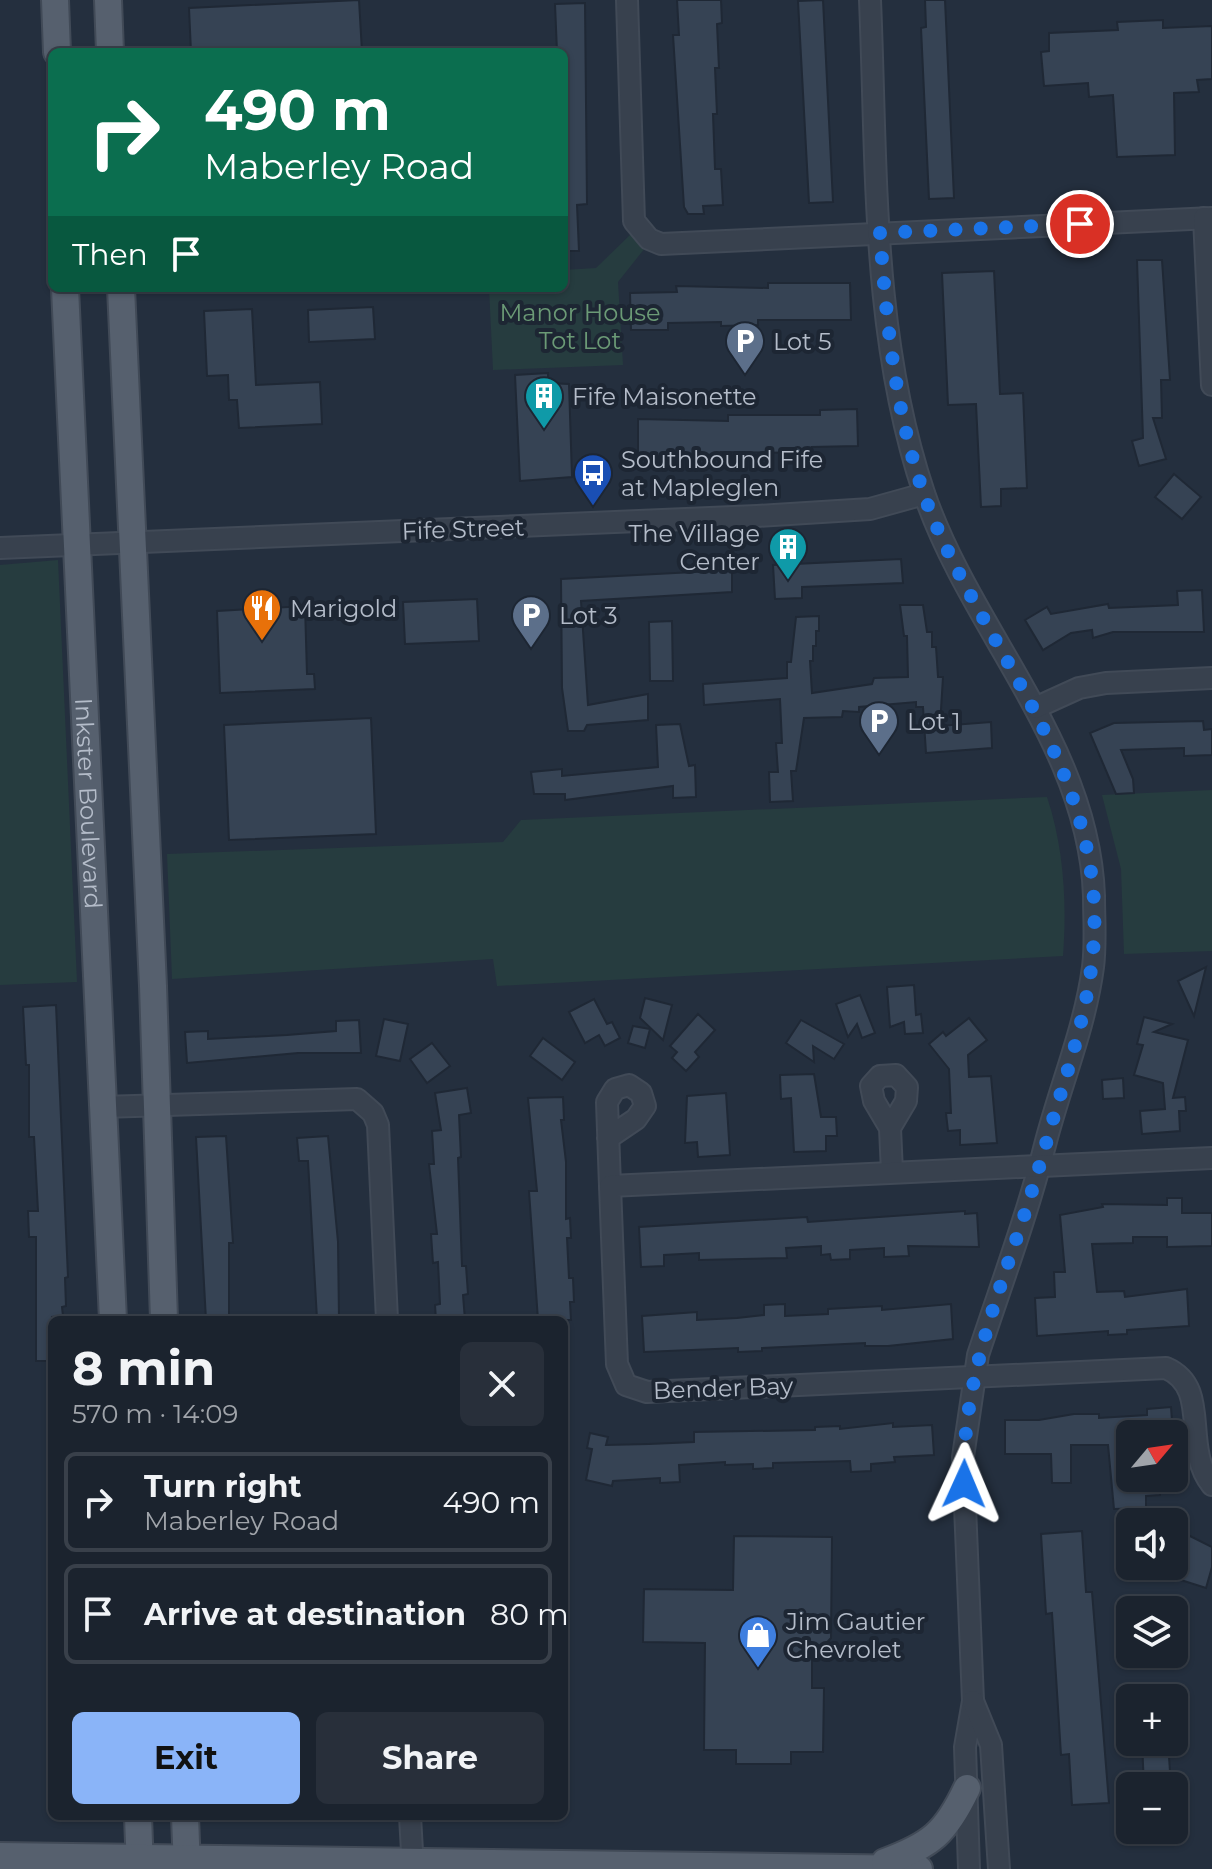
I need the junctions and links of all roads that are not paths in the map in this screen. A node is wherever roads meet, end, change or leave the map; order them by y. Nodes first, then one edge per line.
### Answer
1 (55, 0) edge
2 (108, 0) edge
3 (627, 0) edge
4 (870, 0) edge
5 (57, 48) edge
6 (110, 48) edge
7 (1208, 218) edge
8 (880, 233) junction
9 (65, 292) edge
10 (121, 292) edge
11 (1212, 385) edge
12 (924, 494) junction
13 (133, 542) junction
14 (75, 543) junction
15 (0, 548) edge
16 (1212, 678) edge
17 (1035, 708) junction
18 (155, 1106) junction
19 (102, 1107) junction
20 (890, 1128) dead end
21 (608, 1138) dead end
22 (1212, 1158) edge
23 (1040, 1167) junction
24 (892, 1172) junction
25 (610, 1186) junction
26 (113, 1316) edge
27 (164, 1316) edge
28 (387, 1316) edge
29 (974, 1378) junction
30 (1212, 1485) edge
31 (973, 1701) junction
32 (967, 1788) junction
33 (138, 1820) edge
34 (185, 1820) edge
35 (410, 1820) edge
36 (0, 1856) edge
37 (140, 1863) edge
38 (186, 1864) edge
39 (412, 1866) edge
40 (566, 1867) edge
41 (869, 1868) edge
42 (919, 1869) edge
43 (969, 1869) edge
44 (999, 1869) edge

1 - 5 main road
2 - 6 main road
3 - 8 street
4 - 8 street
7 - 8 street
7 - 11 street
8 - 12 street
9 - 14 main road, Inkster Boulevard
10 - 13 main road
12 - 13 street, Fife Street
12 - 17 street
13 - 14 street, Fife Street
13 - 18 main road
14 - 15 street, Fife Street
14 - 19 main road, Inkster Boulevard
16 - 17 street
17 - 23 street
18 - 19 street
18 - 27 main road
18 - 28 street
19 - 26 main road, Inkster Boulevard
20 - 24 street
21 - 25 street, Bender Bay
22 - 23 street
23 - 24 street
23 - 29 street
24 - 25 street
25 - 29 street, Bender Bay
29 - 30 street, Bender Bay
29 - 31 street
31 - 32 street
31 - 44 street
32 - 41 main road
32 - 43 street
33 - 37 main road
34 - 38 main road
35 - 39 street
36 - 37 main road
37 - 38 main road
38 - 39 main road
39 - 40 main road
40 - 41 main road
41 - 42 main road

